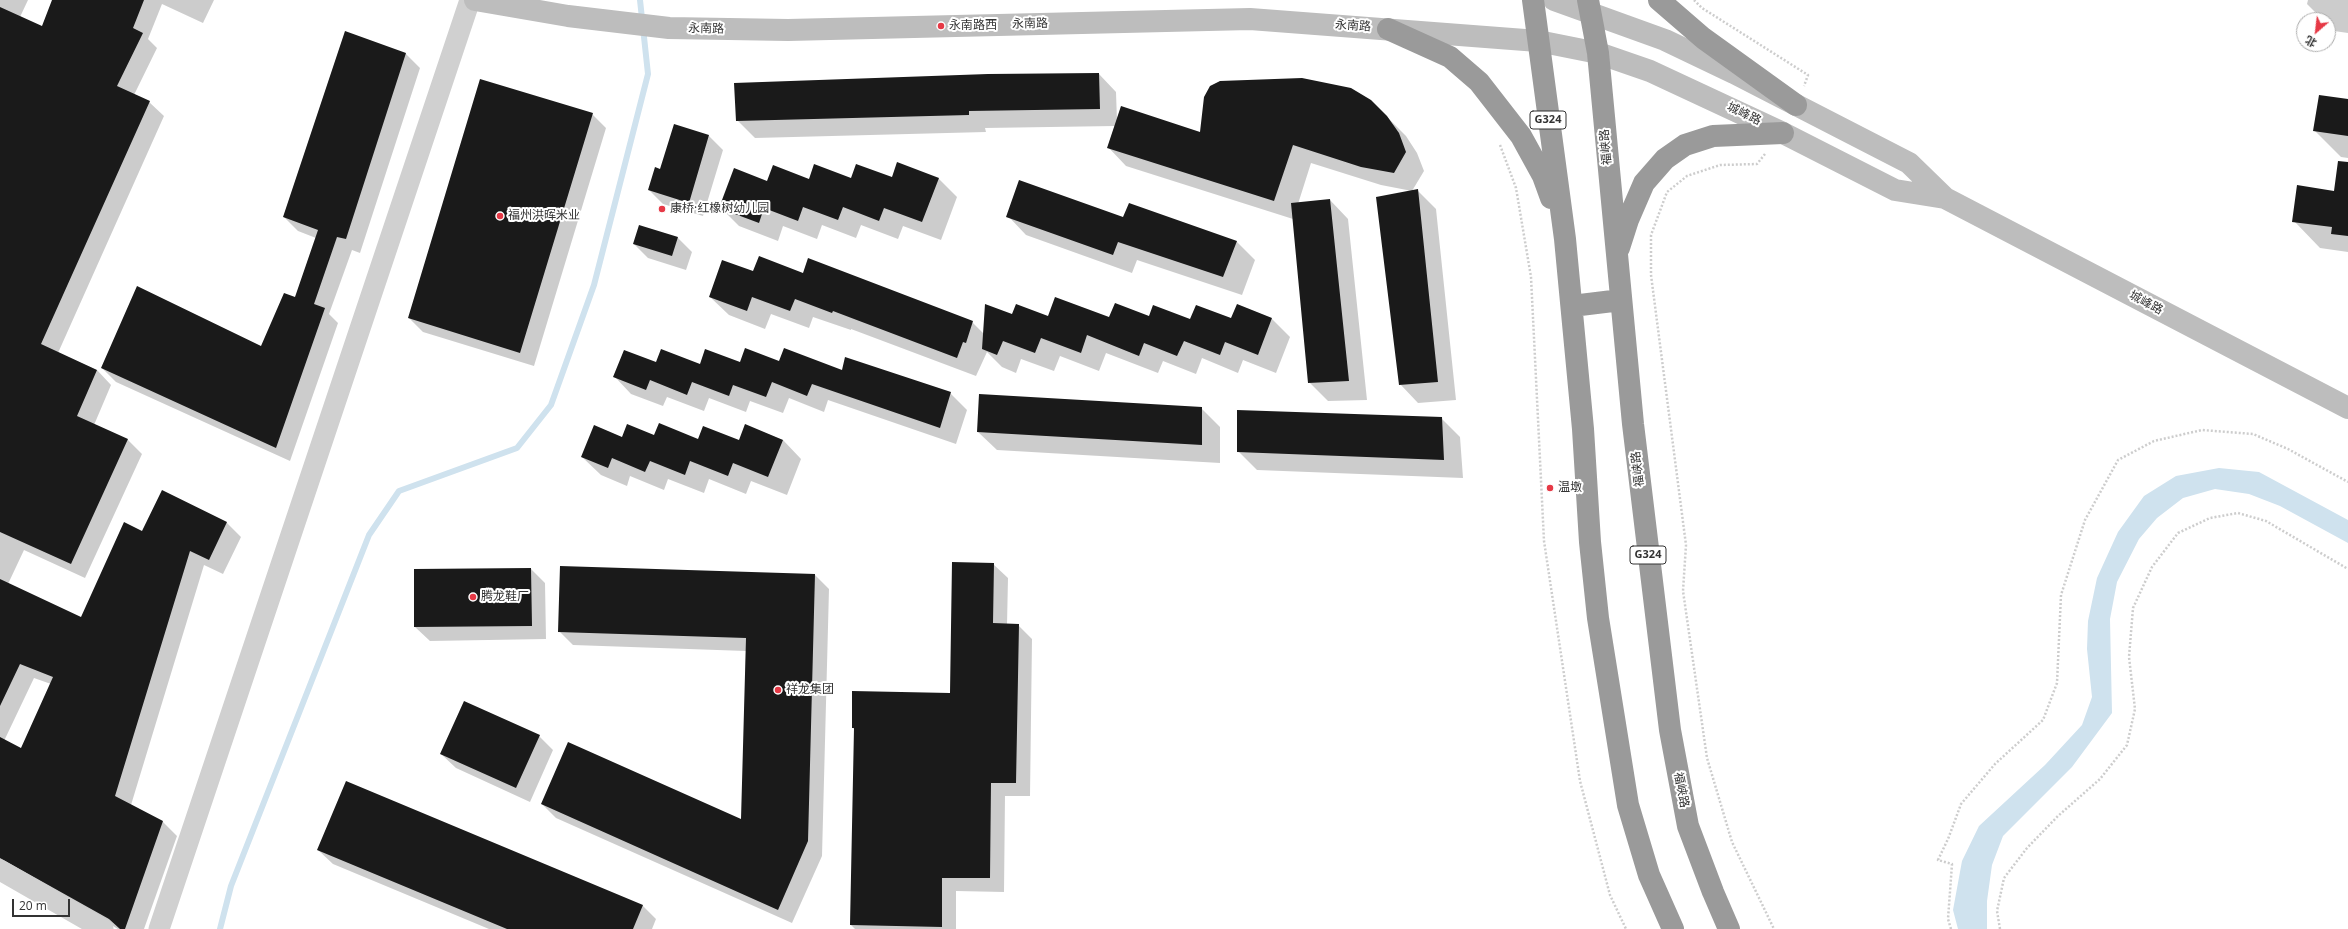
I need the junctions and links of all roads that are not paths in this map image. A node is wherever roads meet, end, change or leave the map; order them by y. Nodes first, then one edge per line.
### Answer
1 (470, 0) edge
2 (475, 0) edge
3 (1533, 0) edge
4 (1554, 0) edge
5 (1659, 0) edge
6 (1589, 6) edge
7 (1388, 29) junction
8 (1538, 42) junction
9 (1598, 53) junction
10 (1734, 73) junction
11 (1720, 103) junction
12 (1796, 105) junction
13 (1783, 133) junction
14 (1945, 198) junction
15 (1565, 239) junction
16 (1617, 256) junction
17 (1621, 300) junction
18 (1572, 306) junction
19 (2348, 408) edge
20 (0, 870) edge
21 (103, 929) edge
22 (159, 929) edge
23 (1673, 929) edge
24 (1729, 929) edge

1 - 22 street
2 - 7 main road, 永南路
3 - 8 highway, G324
4 - 6 main road, 城峰路
5 - 12 highway
6 - 9 highway, 福峡路 / G324
6 - 10 main road, 城峰路
7 - 8 main road, 永南路
7 - 15 highway
8 - 9 main road, 城峰路
8 - 15 highway, G324
9 - 11 main road, 城峰路
9 - 16 highway, 福峡路 / G324
10 - 11 main road
10 - 12 main road, 城峰路
11 - 13 main road, 城峰路
12 - 14 main road, 城峰路
13 - 14 main road, 城峰路
13 - 16 highway
14 - 19 main road, 城峰路
15 - 18 highway, G324
16 - 17 highway, 福峡路 / G324
17 - 18 highway
17 - 24 highway, 福峡路 / G324
18 - 23 highway, G324
20 - 21 street

